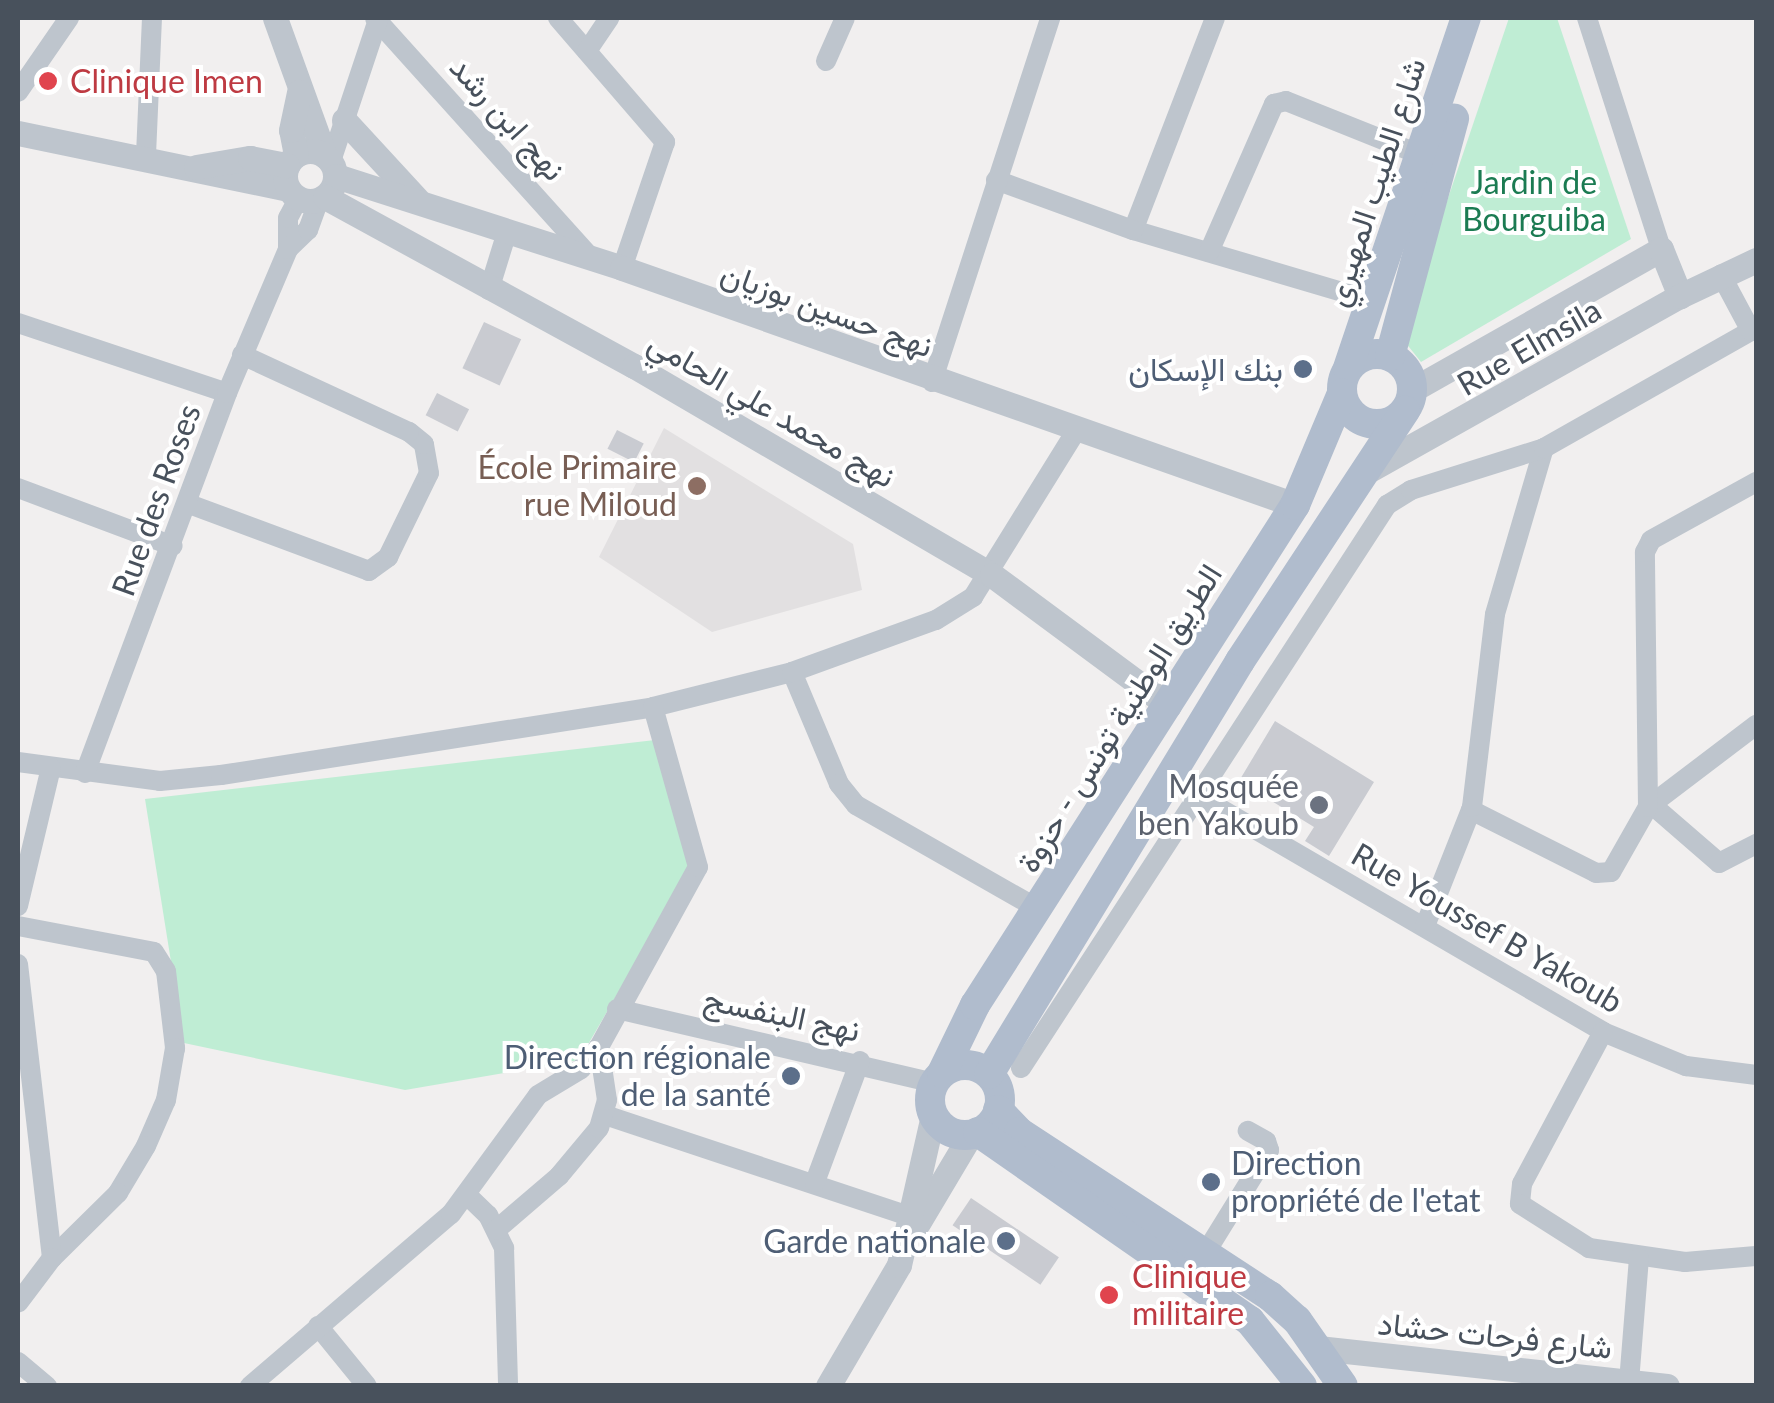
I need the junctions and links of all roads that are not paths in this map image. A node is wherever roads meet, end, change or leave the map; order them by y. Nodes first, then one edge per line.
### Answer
1 (68, 18) edge
2 (152, 18) edge
3 (275, 18) edge
4 (558, 18) edge
5 (609, 18) edge
6 (845, 18) edge
7 (1050, 18) edge
8 (1215, 18) edge
9 (1466, 18) edge
10 (1486, 18) edge
11 (1587, 18) edge
12 (376, 19) edge
13 (587, 51) junction
14 (826, 61) dead end
15 (18, 92) edge
16 (344, 120) junction
17 (18, 133) edge
18 (146, 155) junction
19 (1421, 155) junction
20 (312, 177) junction
21 (996, 180) junction
22 (420, 203) junction
23 (1133, 230) junction
24 (507, 232) junction
25 (1661, 250) junction
26 (1210, 252) junction
27 (593, 260) junction
28 (1756, 260) edge
29 (622, 268) junction
30 (1721, 276) junction
31 (489, 290) junction
32 (1680, 296) junction
33 (1373, 301) junction
34 (18, 323) edge
35 (1754, 330) edge
36 (242, 355) junction
37 (1390, 356) junction
38 (1345, 380) junction
39 (932, 382) junction
40 (227, 393) junction
41 (1408, 400) junction
42 (1077, 429) junction
43 (1544, 448) junction
44 (1364, 474) junction
45 (1756, 482) edge
46 (18, 488) edge
47 (189, 504) junction
48 (1295, 505) junction
49 (173, 546) junction
50 (992, 575) junction
51 (792, 672) junction
52 (653, 706) junction
53 (1169, 706) junction
54 (1756, 725) edge
55 (18, 762) edge
56 (51, 768) junction
57 (86, 774) junction
58 (1200, 797) junction
59 (1650, 805) junction
60 (1471, 810) junction
61 (1756, 844) edge
62 (18, 906) edge
63 (1040, 910) junction
64 (18, 926) edge
65 (1426, 926) junction
66 (18, 964) edge
67 (616, 1009) junction
68 (1603, 1032) junction
69 (599, 1047) junction
70 (860, 1061) junction
71 (1021, 1068) dead end
72 (989, 1074) junction
73 (1756, 1075) edge
74 (938, 1078) junction
75 (605, 1115) junction
76 (933, 1115) junction
77 (982, 1125) junction
78 (1248, 1131) dead end
79 (815, 1182) junction
80 (468, 1196) junction
81 (913, 1225) junction
82 (496, 1230) junction
83 (1206, 1252) junction
84 (1756, 1256) edge
85 (52, 1258) junction
86 (1640, 1258) junction
87 (18, 1304) edge
88 (318, 1326) junction
89 (1318, 1348) junction
90 (18, 1362) edge
91 (1629, 1382) junction
92 (47, 1386) edge
93 (250, 1386) edge
94 (367, 1386) edge
95 (508, 1386) edge
96 (828, 1386) edge
97 (1302, 1386) edge
98 (1343, 1386) edge
99 (1667, 1386) edge

1 - 15 street
2 - 18 street
3 - 20 street
4 - 13 street
5 - 13 street
6 - 14 street
7 - 21 street
8 - 23 street
9 - 19 main road, شارع الطيب المهيري
10 - 37 main road, شارع الطيب المهيري
11 - 25 street
12 - 16 street, Rue des Roses
12 - 27 street, نهج ابن رشد
13 - 29 street
16 - 20 street, Rue des Roses
16 - 22 street
17 - 18 street
18 - 20 street
19 - 26 street
19 - 33 main road, شارع الطيب المهيري
20 - 22 street, نهج حسين بوزيان
20 - 31 street, نهج محمد علي الحامي
20 - 36 street, Rue des Roses
21 - 23 street
21 - 39 street
22 - 24 street, نهج حسين بوزيان
23 - 26 street
24 - 27 street, نهج حسين بوزيان
24 - 31 street
25 - 32 street
25 - 41 street
26 - 33 street
27 - 29 street, نهج حسين بوزيان
28 - 30 street, Rue Elmsila
29 - 39 street, نهج حسين بوزيان
30 - 32 street, Rue Elmsila
30 - 35 street
31 - 50 street, نهج محمد علي الحامي
32 - 44 street, Rue Elmsila
33 - 38 main road, شارع الطيب المهيري
34 - 40 street
35 - 43 street
36 - 40 street, Rue des Roses
36 - 47 street
37 - 38 main road
37 - 41 main road
38 - 41 main road
38 - 48 main road, الطريق الوطنية تونس - حزوة
39 - 42 street, نهج حسين بوزيان
40 - 47 street, Rue des Roses
41 - 44 main road
42 - 48 street, نهج حسين بوزيان
42 - 50 street
43 - 58 street
43 - 60 street
44 - 72 main road
45 - 59 street
46 - 49 street
47 - 49 street, Rue des Roses
48 - 53 main road, الطريق الوطنية تونس - حزوة
49 - 57 street, Rue des Roses
50 - 51 street
50 - 53 street, نهج محمد علي الحامي
51 - 52 street
51 - 63 street
52 - 57 street
52 - 67 street
53 - 63 main road, الطريق الوطنية تونس - حزوة
54 - 59 street
55 - 56 street
56 - 57 street
56 - 62 street
58 - 65 street, Rue Youssef B Yakoub
58 - 71 street
59 - 60 street
59 - 61 street
60 - 65 street
63 - 74 main road, الطريق الوطنية تونس - حزوة
64 - 85 street
65 - 68 street, Rue Youssef B Yakoub
66 - 85 street
67 - 69 street
67 - 70 street, نهج البنفسج
68 - 73 street, Rue Youssef B Yakoub
68 - 86 street
69 - 75 street
69 - 80 street
70 - 74 street, نهج البنفسج
70 - 79 street
72 - 74 main road
72 - 77 main road
74 - 76 main road
75 - 79 street
75 - 82 street
76 - 77 main road
76 - 81 street
77 - 81 street
77 - 83 main road
77 - 97 main road
78 - 83 street
79 - 81 street
80 - 82 street
80 - 88 street
81 - 96 street
82 - 95 street
83 - 89 main road
84 - 86 street
85 - 87 street
86 - 91 street
88 - 93 street
88 - 94 street
89 - 91 street, شارع فرحات حشاد
89 - 98 main road
90 - 92 street
91 - 99 street, شارع فرحات حشاد

